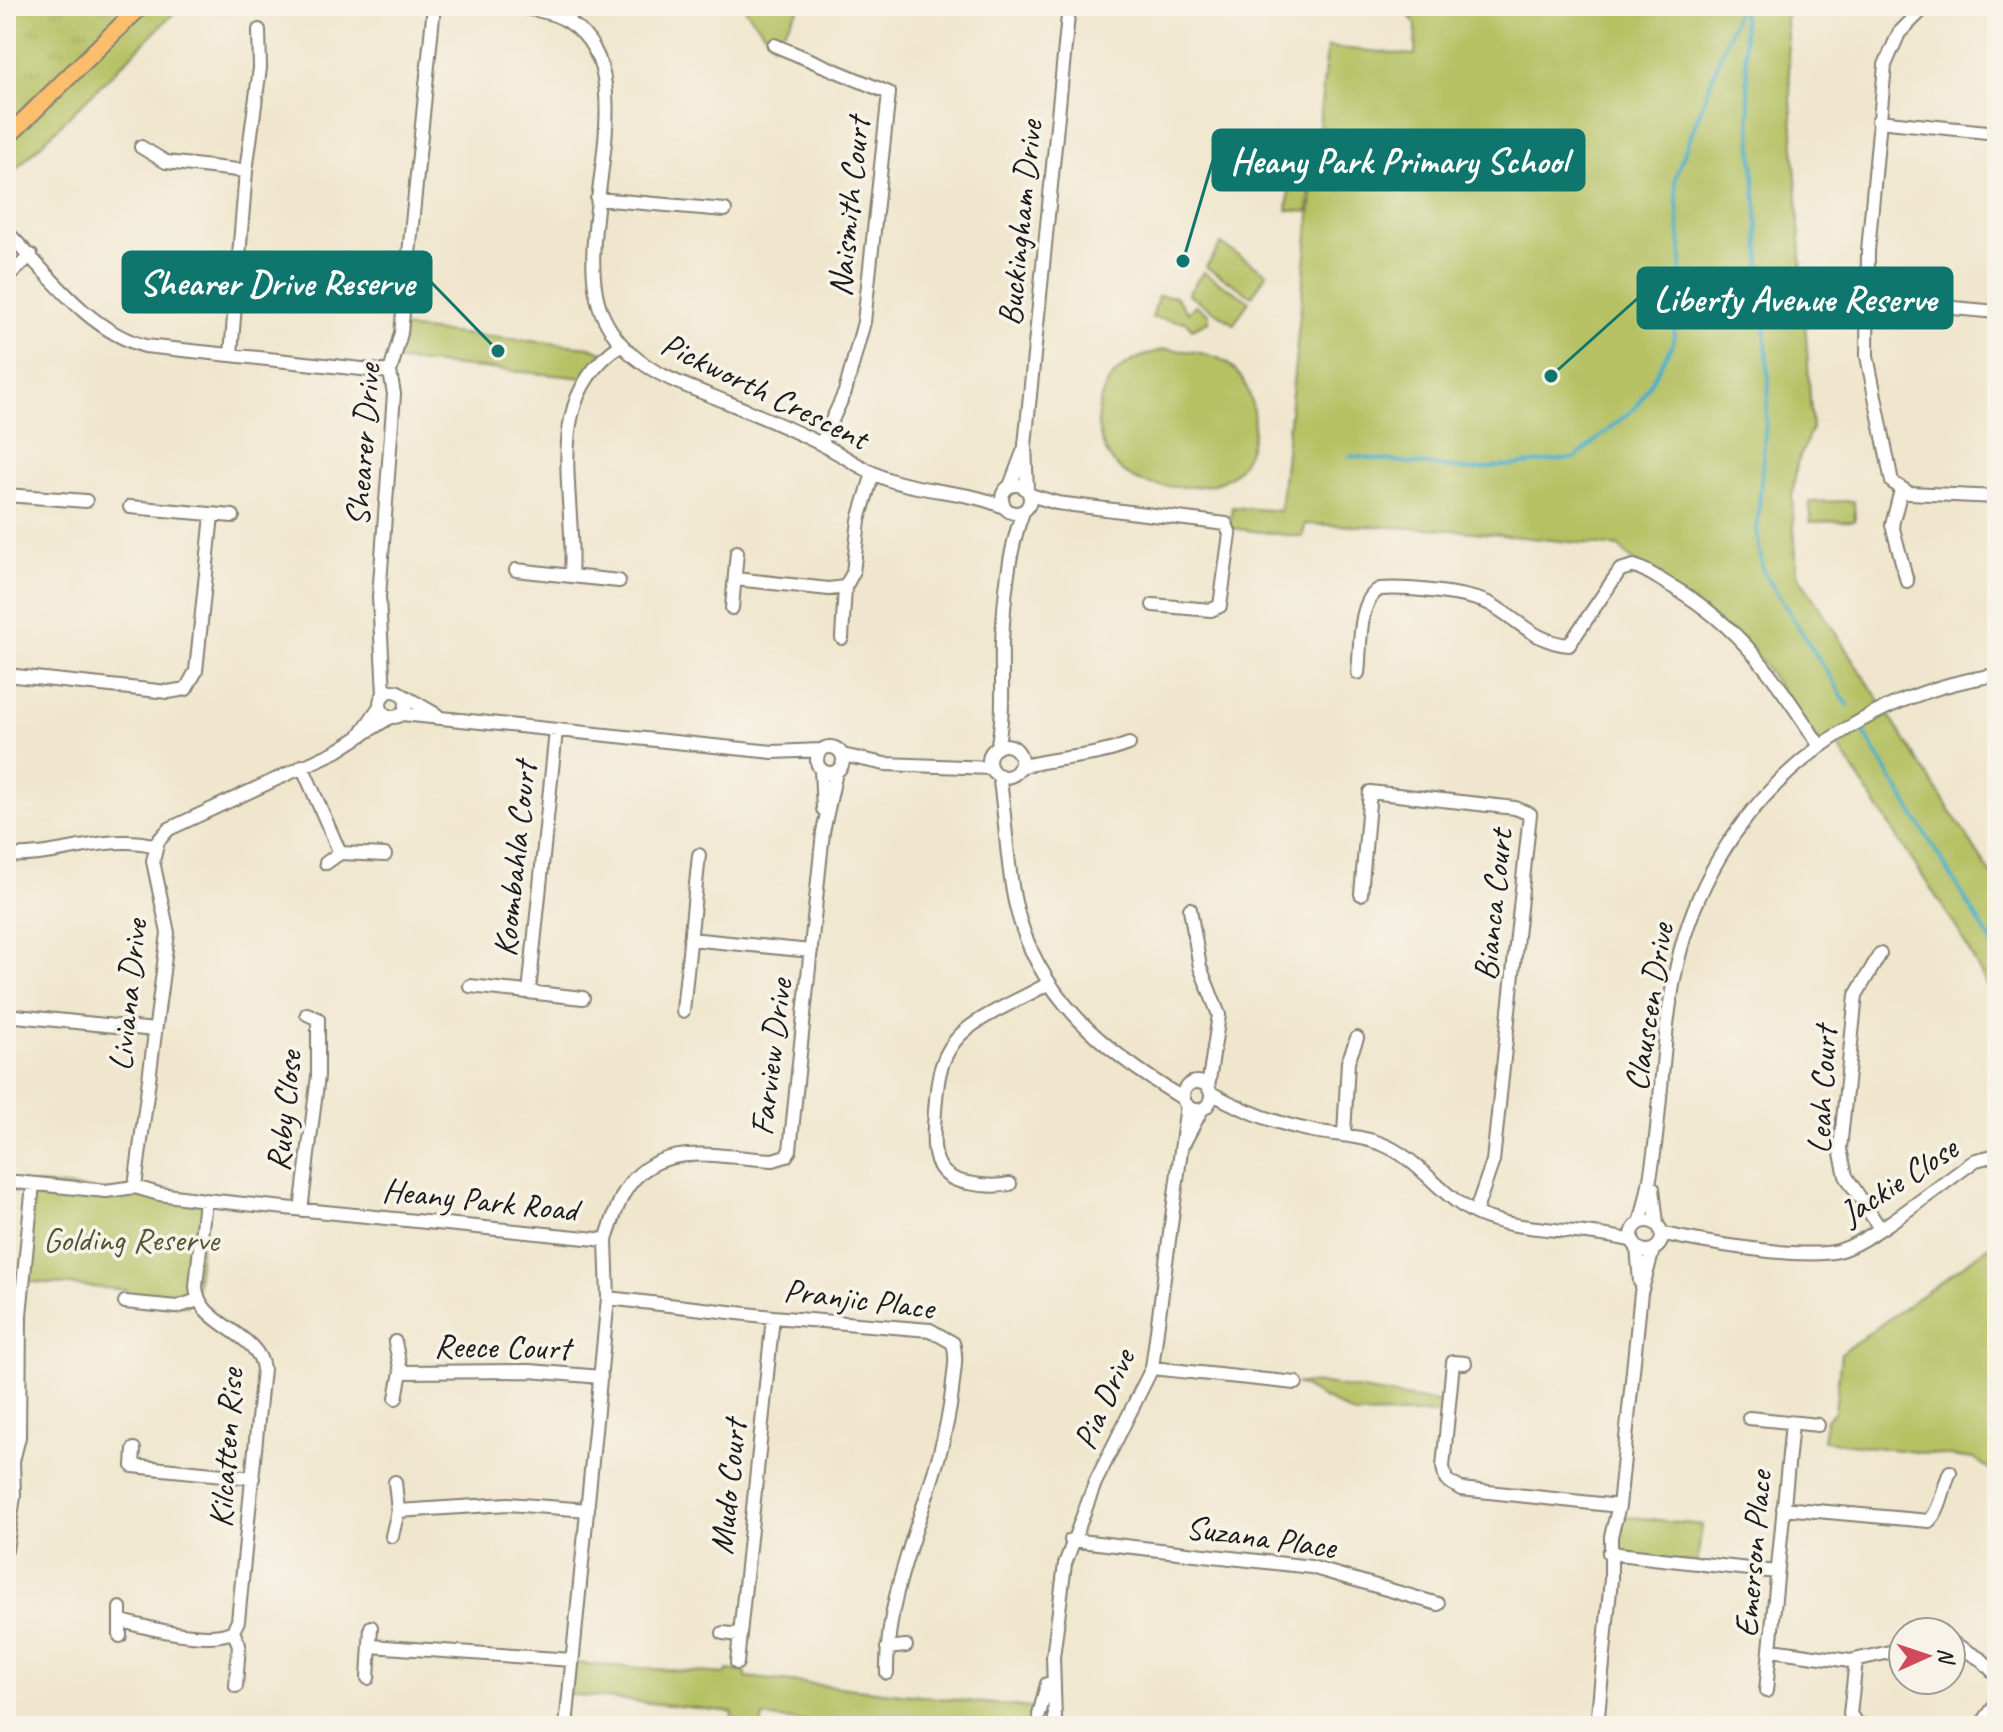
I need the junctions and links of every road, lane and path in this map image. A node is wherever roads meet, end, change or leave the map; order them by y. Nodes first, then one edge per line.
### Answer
1 (141, 6) edge
2 (434, 6) edge
3 (499, 6) edge
4 (575, 6) edge
5 (1069, 6) edge
6 (1926, 6) edge
7 (568, 21) junction
8 (259, 30) dead end
9 (774, 45) dead end
10 (1878, 121) junction
11 (1997, 133) edge
12 (6, 138) edge
13 (141, 147) dead end
14 (246, 171) junction
15 (597, 199) junction
16 (725, 210) dead end
17 (6, 231) edge
18 (31, 255) junction
19 (6, 279) edge
20 (1867, 300) junction
21 (1997, 312) edge
22 (621, 345) junction
23 (231, 354) junction
24 (390, 372) junction
25 (821, 444) junction
26 (1025, 445) junction
27 (873, 473) junction
28 (1008, 488) junction
29 (1901, 490) junction
30 (967, 494) junction
31 (6, 495) edge
32 (1997, 497) edge
33 (86, 501) dead end
34 (1027, 501) junction
35 (130, 507) dead end
36 (1005, 508) junction
37 (212, 515) junction
38 (233, 516) dead end
39 (737, 552) dead end
40 (1011, 559) junction
41 (516, 570) dead end
42 (571, 576) junction
43 (735, 579) junction
44 (619, 581) dead end
45 (1907, 581) dead end
46 (845, 587) junction
47 (1153, 605) dead end
48 (732, 608) dead end
49 (842, 638) dead end
50 (384, 651) junction
51 (1358, 673) dead end
52 (6, 675) edge
53 (1997, 675) edge
54 (402, 694) junction
55 (382, 700) junction
56 (1004, 711) junction
57 (396, 716) junction
58 (444, 718) junction
59 (556, 731) junction
60 (356, 741) junction
61 (1129, 744) dead end
62 (1819, 745) junction
63 (821, 750) junction
64 (1015, 750) junction
65 (994, 751) junction
66 (773, 752) junction
67 (1054, 759) junction
68 (840, 765) junction
69 (946, 765) junction
70 (302, 766) junction
71 (819, 768) junction
72 (1005, 771) junction
73 (823, 832) junction
74 (156, 846) junction
75 (340, 853) junction
76 (6, 855) edge
77 (385, 855) dead end
78 (699, 855) dead end
79 (326, 863) dead end
80 (1361, 894) dead end
81 (1190, 909) dead end
82 (690, 939) junction
83 (811, 951) junction
84 (1880, 954) dead end
85 (1049, 983) junction
86 (470, 986) dead end
87 (529, 992) junction
88 (583, 998) dead end
89 (683, 1011) dead end
90 (6, 1015) edge
91 (332, 1017) dead end
92 (155, 1030) junction
93 (1357, 1038) dead end
94 (1150, 1077) junction
95 (1201, 1086) junction
96 (1186, 1102) junction
97 (1204, 1108) junction
98 (1244, 1110) junction
99 (1344, 1134) junction
100 (1997, 1155) edge
101 (1178, 1157) junction
102 (1652, 1180) junction
103 (6, 1181) edge
104 (33, 1184) junction
105 (1010, 1184) dead end
106 (135, 1187) junction
107 (205, 1200) junction
108 (301, 1210) junction
109 (1475, 1213) junction
110 (1638, 1224) junction
111 (1879, 1227) junction
112 (1597, 1232) junction
113 (1658, 1237) junction
114 (606, 1240) junction
115 (1635, 1244) junction
116 (1641, 1293) junction
117 (608, 1298) junction
118 (198, 1300) junction
119 (125, 1302) dead end
120 (6, 1314) edge
121 (20, 1315) junction
122 (773, 1317) junction
123 (395, 1342) dead end
124 (1453, 1362) dead end
125 (1152, 1368) junction
126 (401, 1372) junction
127 (601, 1377) junction
128 (1296, 1383) dead end
129 (396, 1398) dead end
130 (1749, 1418) dead end
131 (1792, 1423) junction
132 (1818, 1425) dead end
133 (134, 1449) dead end
134 (9, 1461) edge
135 (1950, 1472) dead end
136 (253, 1478) junction
137 (395, 1482) dead end
138 (1619, 1506) junction
139 (1783, 1508) junction
140 (588, 1510) junction
141 (398, 1511) junction
142 (392, 1536) dead end
143 (1071, 1540) junction
144 (6, 1550) edge
145 (1609, 1553) junction
146 (1777, 1572) junction
147 (1438, 1604) dead end
148 (371, 1627) dead end
149 (233, 1631) junction
150 (723, 1633) dead end
151 (740, 1635) junction
152 (120, 1636) dead end
153 (371, 1646) junction
154 (906, 1646) dead end
155 (887, 1648) junction
156 (1772, 1650) junction
157 (1967, 1651) edge
158 (1887, 1653) edge
159 (1053, 1657) junction
160 (572, 1660) junction
161 (1856, 1660) junction
162 (1982, 1660) junction
163 (737, 1663) dead end
164 (1997, 1666) edge
165 (887, 1673) dead end
166 (1997, 1676) edge
167 (368, 1678) dead end
168 (236, 1686) dead end
169 (1766, 1691) dead end
170 (1997, 1691) edge
171 (1994, 1707) edge
172 (1035, 1720) edge
173 (1059, 1724) edge
174 (566, 1726) edge
175 (1597, 1726) edge
176 (1867, 1726) edge
177 (1980, 1726) edge

1 - 12 main road
2 - 24 street, Shearer Drive
3 - 7 street
4 - 7 street
5 - 26 street, Buckingham Drive
6 - 10 street
7 - 15 street, Pickworth Crescent
8 - 14 street
9 - 25 street, Naismith Court
10 - 11 street
10 - 20 street
13 - 14 street
14 - 23 street
15 - 16 street
15 - 22 street, Pickworth Crescent
17 - 18 street
18 - 19 street
18 - 23 street
20 - 21 street
20 - 29 street
22 - 25 street, Pickworth Crescent
22 - 42 street
23 - 24 street
24 - 50 street, Shearer Drive
25 - 27 street, Pickworth Crescent
26 - 28 street, Buckingham Drive
26 - 34 street, Buckingham Drive
27 - 30 street, Pickworth Crescent
27 - 46 street
28 - 30 street, Pickworth Crescent
28 - 34 street, Pickworth Crescent
28 - 36 street, Buckingham Drive
29 - 32 street
29 - 45 street
30 - 36 street, Pickworth Crescent
31 - 33 street
34 - 36 street, Pickworth Crescent
34 - 40 street, Buckingham Drive
34 - 47 street
35 - 37 street
36 - 40 street, Buckingham Drive
37 - 38 street
37 - 52 street
39 - 43 street
40 - 56 street
41 - 42 street
42 - 44 street
43 - 46 street
43 - 48 street
46 - 49 street
50 - 54 street, Shearer Drive
50 - 55 street, Shearer Drive
51 - 62 street
53 - 62 street, Clauscen Drive
54 - 55 street
54 - 57 street
54 - 58 street
55 - 57 street
55 - 60 street
56 - 64 street
56 - 65 street
57 - 58 street
57 - 60 street
58 - 59 street
59 - 66 street
59 - 87 street, Koombahla Court
60 - 70 street
61 - 67 street
62 - 102 street, Clauscen Drive
63 - 66 street
63 - 68 street
63 - 71 street, Farview Drive
64 - 65 street
64 - 67 street
64 - 72 street
65 - 69 street
65 - 72 street
66 - 71 street
67 - 72 street
68 - 69 street
68 - 71 street
68 - 73 street, Farview Drive
69 - 72 street
70 - 74 street
70 - 75 street
71 - 73 street, Farview Drive
72 - 85 street
73 - 83 street, Farview Drive
74 - 76 street
74 - 92 street, Liviana Drive
75 - 77 street
75 - 79 street
78 - 82 street
80 - 109 street, Bianca Court
81 - 95 street
82 - 83 street
82 - 89 street
83 - 114 street, Farview Drive
84 - 111 street, Leah Court
85 - 94 street
85 - 105 street
86 - 87 street, Koombahla Court
87 - 88 street, Koombahla Court
90 - 92 street
91 - 108 street, Ruby Close
92 - 106 street, Liviana Drive
93 - 99 street
94 - 95 street
94 - 96 street
95 - 96 street, Pia Drive
95 - 97 street, Pia Drive
95 - 98 street
96 - 97 street
96 - 101 street, Pia Drive
97 - 98 street
97 - 101 street, Pia Drive
98 - 99 street
99 - 109 street
100 - 111 street, Jackie Close
101 - 125 street, Pia Drive
102 - 110 street, Clauscen Drive
102 - 113 street, Clauscen Drive
103 - 104 street, Heany Park Road
104 - 106 street, Heany Park Road
104 - 121 street
106 - 107 street, Heany Park Road
107 - 108 street, Heany Park Road
107 - 118 street
108 - 114 street, Heany Park Road
109 - 112 street
110 - 112 street
110 - 113 street
110 - 115 street, Clauscen Drive
111 - 113 street, Jackie Close
112 - 115 street
113 - 115 street
113 - 116 street, Clauscen Drive
114 - 117 street, Heany Park Road
115 - 116 street, Clauscen Drive
116 - 138 street, Clauscen Drive
117 - 122 street, Pranjic Place
117 - 127 street, Heany Park Road
118 - 119 street
118 - 136 street, Kilcatten Rise
120 - 121 street
121 - 134 street
122 - 151 street, Mudo Court
122 - 155 street, Pranjic Place
123 - 126 street, Reece Court
124 - 138 street
125 - 128 street
125 - 143 street, Pia Drive
126 - 127 street, Reece Court
126 - 129 street, Reece Court
127 - 140 street, Heany Park Road
130 - 131 street
131 - 132 street
131 - 139 street, Emerson Place
133 - 136 street
134 - 144 street
135 - 139 street
136 - 149 street, Kilcatten Rise
137 - 141 street
138 - 145 street, Clauscen Drive
139 - 146 street, Emerson Place
140 - 141 street
140 - 160 street, Heany Park Road
141 - 142 street
143 - 147 street, Suzana Place
143 - 159 street, Pia Drive
145 - 146 street
145 - 175 street, Clauscen Drive
146 - 156 street, Emerson Place
148 - 153 street
149 - 152 street
149 - 168 street, Kilcatten Rise
150 - 151 street
151 - 163 street, Mudo Court
153 - 160 street
153 - 167 street
154 - 155 street
155 - 165 street, Pranjic Place
156 - 161 street
156 - 169 street, Emerson Place
157 - 162 street
158 - 161 street
159 - 172 street, Pia Drive
159 - 173 street, Pia Drive
160 - 174 street, Heany Park Road
161 - 176 street
162 - 164 street
162 - 166 street
170 - 171 street
171 - 177 street
172 - 173 street

